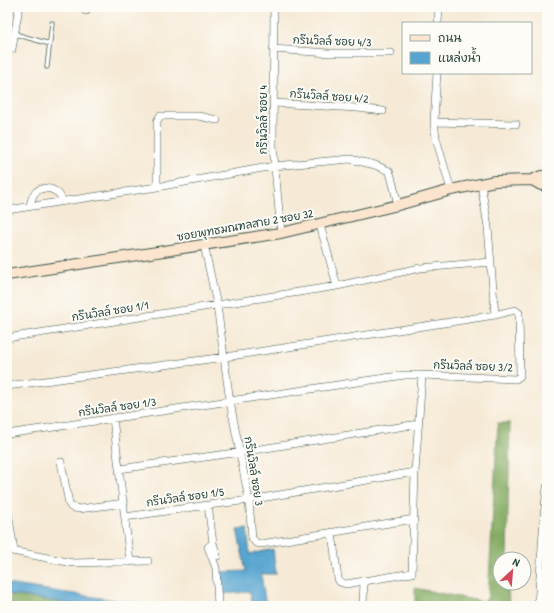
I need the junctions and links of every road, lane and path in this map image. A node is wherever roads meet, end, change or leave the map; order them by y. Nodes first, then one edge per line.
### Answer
1 (19, 7) edge
2 (274, 7) edge
3 (439, 7) edge
4 (438, 22) edge
5 (52, 24) dead end
6 (15, 34) junction
7 (50, 44) junction
8 (12, 49) dead end
9 (273, 49) junction
10 (391, 53) dead end
11 (47, 67) dead end
12 (437, 74) edge
13 (274, 103) junction
14 (383, 111) dead end
15 (217, 120) dead end
16 (434, 122) junction
17 (516, 124) dead end
18 (274, 166) junction
19 (547, 176) edge
20 (532, 180) junction
21 (481, 184) junction
22 (547, 184) edge
23 (157, 187) junction
24 (451, 190) junction
25 (62, 202) junction
26 (398, 205) junction
27 (30, 206) junction
28 (7, 210) edge
29 (320, 224) junction
30 (281, 233) junction
31 (204, 244) junction
32 (491, 262) junction
33 (7, 275) edge
34 (337, 286) junction
35 (217, 305) junction
36 (495, 315) junction
37 (7, 338) edge
38 (225, 357) junction
39 (422, 375) junction
40 (7, 386) edge
41 (230, 402) junction
42 (113, 418) junction
43 (418, 424) junction
44 (7, 434) edge
45 (241, 452) junction
46 (61, 462) dead end
47 (119, 469) junction
48 (415, 472) junction
49 (547, 487) edge
50 (248, 500) junction
51 (124, 503) junction
52 (7, 505) edge
53 (208, 505) junction
54 (125, 517) junction
55 (545, 517) edge
56 (414, 519) junction
57 (332, 533) junction
58 (213, 543) junction
59 (11, 551) edge
60 (217, 556) dead end
61 (148, 561) dead end
62 (130, 562) junction
63 (364, 581) junction
64 (218, 606) edge
65 (363, 606) edge
66 (538, 606) edge

1 - 6 street
2 - 9 street, กรีนวิลล์ ซอย 4
3 - 4 street
5 - 7 lane
6 - 7 lane
6 - 8 street
7 - 11 lane
9 - 10 street, กรีนวิลล์ ซอย 4/3
9 - 13 street, กรีนวิลล์ ซอย 4
12 - 16 street
13 - 14 street, กรีนวิลล์ ซอย 4/2
13 - 18 street, กรีนวิลล์ ซอย 4
15 - 23 street
16 - 17 street
16 - 24 street
18 - 23 street
18 - 26 street
18 - 30 street, กรีนวิลล์ ซอย 4
19 - 20 street, ซอยพุทธมณฑลสาย 2 ซอย 32
20 - 21 street, ซอยพุทธมณฑลสาย 2 ซอย 32
20 - 22 street, ซอยพุทธมณฑลสาย 2 ซอย 32
21 - 24 street, ซอยพุทธมณฑลสาย 2 ซอย 32
21 - 32 street
23 - 25 street
24 - 26 street, ซอยพุทธมณฑลสาย 2 ซอย 32
25 - 27 street
25 - 27 street
26 - 29 street, ซอยพุทธมณฑลสาย 2 ซอย 32
27 - 28 street
29 - 30 street, ซอยพุทธมณฑลสาย 2 ซอย 32
29 - 34 street
30 - 31 street, ซอยพุทธมณฑลสาย 2 ซอย 32
31 - 33 street, ซอยพุทธมณฑลสาย 2 ซอย 32
31 - 35 street, กรีนวิลล์ ซอย 3
32 - 34 street, กรีนวิลล์ ซอย 1/1
32 - 36 street
34 - 35 street, กรีนวิลล์ ซอย 1/1
35 - 37 street, กรีนวิลล์ ซอย 1/1
35 - 38 street, กรีนวิลล์ ซอย 3
36 - 38 street, กรีนวิลล์ ซอย 3/2
36 - 39 street, กรีนวิลล์ ซอย 3/2
38 - 40 street, กรีนวิลล์ ซอย 3/2
38 - 41 street, กรีนวิลล์ ซอย 3
39 - 41 street, กรีนวิลล์ ซอย 3/2
39 - 43 street
41 - 42 street, กรีนวิลล์ ซอย 1/3
41 - 45 street, กรีนวิลล์ ซอย 3
42 - 44 street, กรีนวิลล์ ซอย 1/3
42 - 47 street
43 - 45 street
43 - 48 street
45 - 47 street
45 - 50 street, กรีนวิลล์ ซอย 3
46 - 51 street
47 - 51 street
48 - 50 street, กรีนวิลล์ ซอย 1/5
48 - 56 street
49 - 55 street
50 - 53 street, กรีนวิลล์ ซอย 1/5
50 - 57 street, กรีนวิลล์ ซอย 3
51 - 54 street
52 - 59 street
53 - 54 street, กรีนวิลล์ ซอย 1/5
53 - 58 street
54 - 62 street
55 - 66 street
56 - 57 street, กรีนวิลล์ ซอย 3
56 - 63 street
57 - 63 street
58 - 60 street
58 - 64 street
59 - 62 street
61 - 62 street
63 - 65 street

